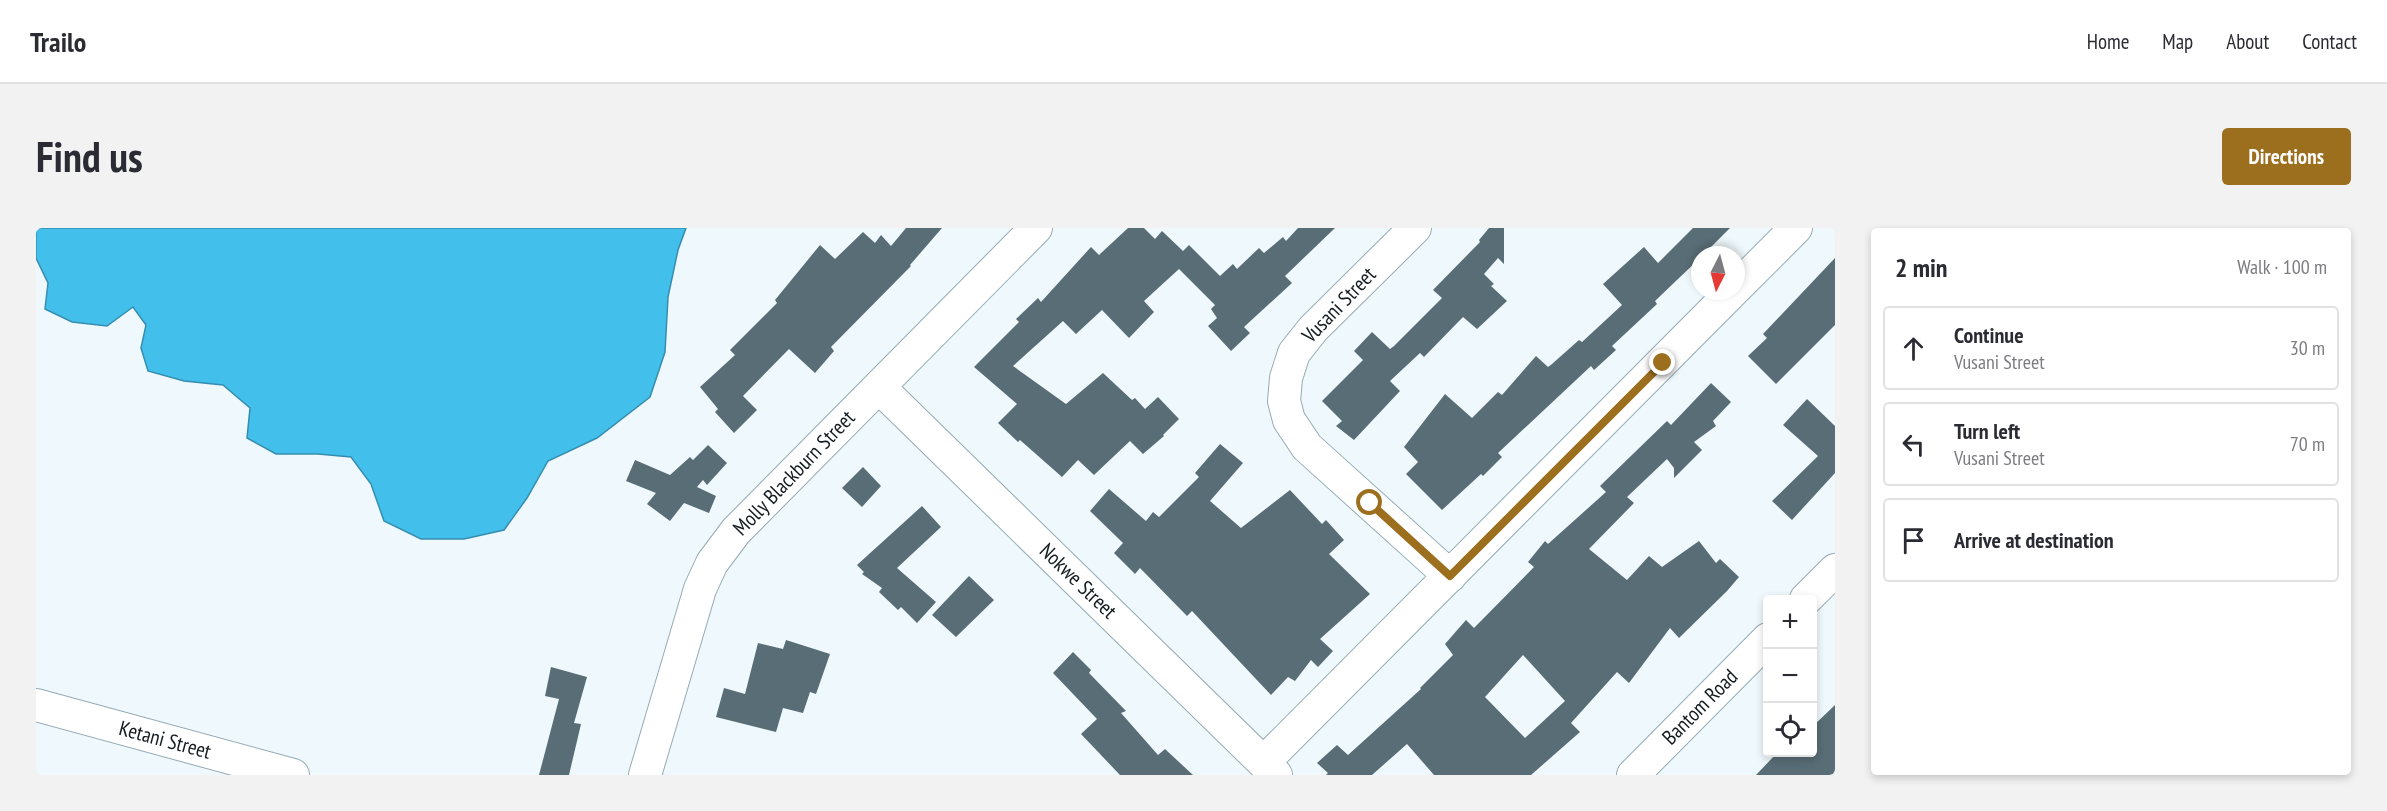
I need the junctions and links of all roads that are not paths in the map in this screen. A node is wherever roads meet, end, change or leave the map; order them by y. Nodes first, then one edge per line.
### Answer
1 (1036, 228) edge
2 (1415, 228) edge
3 (1796, 228) edge
4 (1745, 280) edge
5 (1725, 300) edge
6 (879, 387) junction
7 (1835, 570) edge
8 (1450, 576) junction
9 (1811, 595) edge
10 (1763, 643) edge
11 (36, 705) edge
12 (1270, 768) edge
13 (293, 775) edge
14 (645, 775) edge
15 (1633, 775) edge

1 - 6 street, Molly Blackburn Street
2 - 8 street, Vusani Street
3 - 4 street
5 - 8 street
6 - 12 street, Nokwe Street
6 - 14 street, Molly Blackburn Street
7 - 9 street
8 - 12 street
10 - 15 street, Bantom Road
11 - 13 street, Ketani Street

